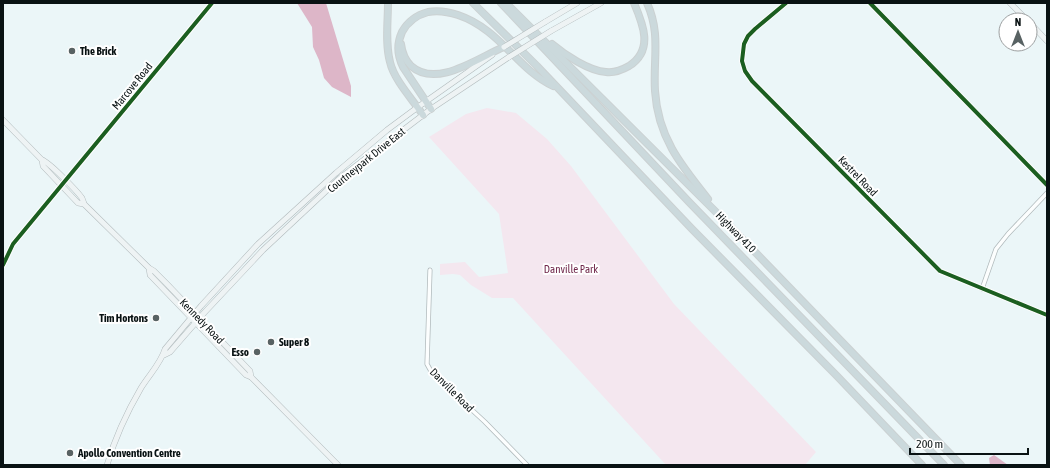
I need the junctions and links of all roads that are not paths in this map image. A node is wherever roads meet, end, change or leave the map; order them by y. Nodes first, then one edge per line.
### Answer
1 (212, 3) edge
2 (388, 3) edge
3 (473, 3) edge
4 (501, 3) edge
5 (507, 3) edge
6 (577, 3) edge
7 (601, 3) edge
8 (634, 3) edge
9 (647, 3) edge
10 (786, 3) edge
11 (870, 3) edge
12 (1010, 3) edge
13 (1019, 12) edge
14 (403, 30) junction
15 (1038, 31) edge
16 (1047, 40) edge
17 (504, 47) junction
18 (556, 87) junction
19 (426, 101) junction
20 (418, 107) junction
21 (431, 109) junction
22 (423, 115) junction
23 (3, 120) edge
24 (64, 183) junction
25 (1047, 185) edge
26 (1047, 193) edge
27 (727, 223) junction
28 (3, 265) edge
29 (149, 268) junction
30 (430, 270) dead end
31 (982, 289) junction
32 (195, 313) junction
33 (1047, 315) edge
34 (191, 318) junction
35 (200, 318) junction
36 (196, 323) junction
37 (164, 356) junction
38 (251, 377) junction
39 (908, 410) junction
40 (108, 465) edge
41 (338, 465) edge
42 (528, 465) edge
43 (922, 465) edge
44 (944, 465) edge
45 (960, 465) edge
46 (966, 465) edge

1 - 24 street, Marcove Road
2 - 20 highway
3 - 18 highway
4 - 44 highway
5 - 8 highway
5 - 27 highway, Highway 410
6 - 17 main road, Courtneypark Drive East, bridge
7 - 21 main road, Courtneypark Drive East, bridge
9 - 27 highway
10 - 31 street, Kestrel Road
11 - 25 street
12 - 13 main road
14 - 17 highway
14 - 18 highway
14 - 19 highway
15 - 16 main road
17 - 19 main road, Courtneypark Drive East
18 - 43 highway
19 - 20 main road, Courtneypark Drive East
19 - 21 highway
20 - 22 highway
20 - 32 main road, Courtneypark Drive East
21 - 22 main road, Courtneypark Drive East
22 - 35 main road, Courtneypark Drive East
23 - 24 main road, Kennedy Road
24 - 28 street, Marcove Road
24 - 29 main road, Kennedy Road
26 - 31 street
27 - 39 highway, Highway 410
29 - 32 main road, Kennedy Road
29 - 34 main road, Kennedy Road
30 - 42 street, Danville Road
31 - 33 street, Kestrel Road
32 - 34 main road, Courtneypark Drive East
32 - 35 main road, Kennedy Road
34 - 36 main road, Kennedy Road
34 - 37 main road, Courtneypark Drive East
35 - 36 main road, Courtneypark Drive East
35 - 38 main road, Kennedy Road
36 - 37 main road, Courtneypark Drive East
36 - 38 main road, Kennedy Road
37 - 40 main road, Courtneypark Drive East
38 - 41 main road, Kennedy Road
39 - 45 highway, Highway 410
39 - 46 highway

